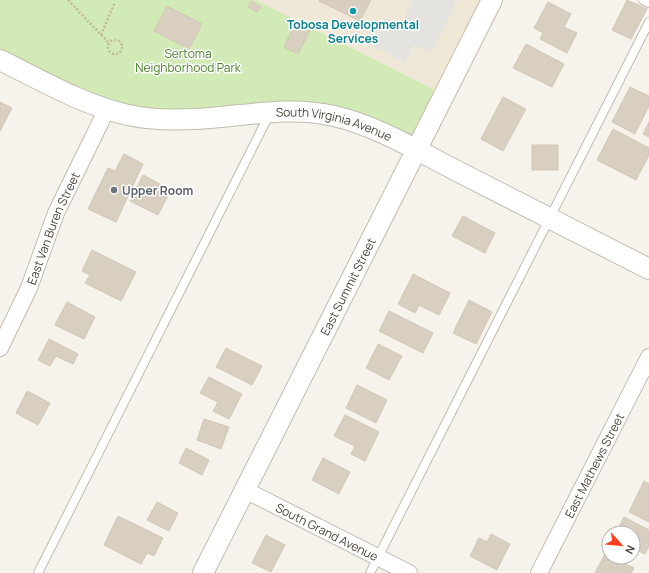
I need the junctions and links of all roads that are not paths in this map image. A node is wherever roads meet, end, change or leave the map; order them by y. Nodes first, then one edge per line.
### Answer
1 (492, 0) edge
2 (642, 0) edge
3 (649, 3) edge
4 (649, 22) edge
5 (0, 60) edge
6 (107, 109) junction
7 (271, 111) junction
8 (415, 150) junction
9 (550, 218) junction
10 (649, 269) edge
11 (0, 348) edge
12 (649, 357) edge
13 (245, 490) junction
14 (378, 557) junction
15 (38, 573) edge
16 (203, 573) edge
17 (370, 573) edge
18 (409, 573) edge
19 (539, 573) edge

1 - 8 street, East Summit Street
2 - 3 lane
4 - 9 lane
5 - 6 street, South Virginia Avenue
6 - 7 street, South Virginia Avenue
6 - 11 street, East Van Buren Street
7 - 8 street, South Virginia Avenue
7 - 15 lane
8 - 9 street, South Virginia Avenue
8 - 13 street, East Summit Street
9 - 10 street, South Virginia Avenue
9 - 14 lane
12 - 19 street, East Mathews Street
13 - 14 street, South Grand Avenue
13 - 16 street, East Summit Street
14 - 17 lane
14 - 18 street, South Grand Avenue

